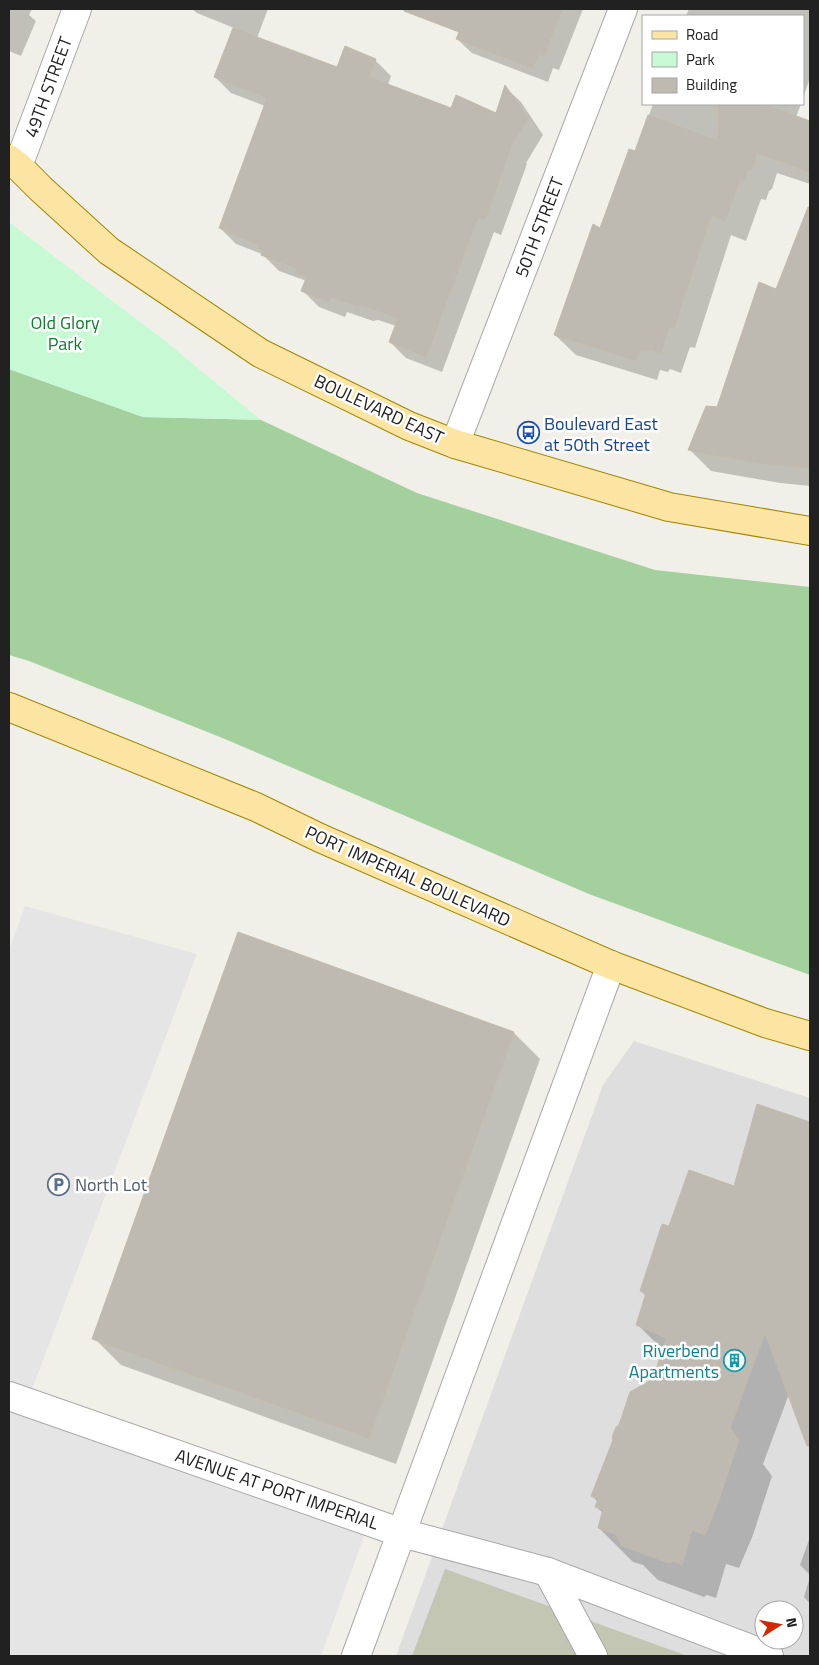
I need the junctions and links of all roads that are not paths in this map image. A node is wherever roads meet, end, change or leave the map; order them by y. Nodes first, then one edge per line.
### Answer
1 (77, 9) edge
2 (623, 9) edge
3 (14, 162) edge
4 (455, 444) junction
5 (810, 531) edge
6 (9, 707) edge
7 (611, 965) junction
8 (810, 1036) edge
9 (9, 1396) edge
10 (402, 1533) junction
11 (548, 1572) junction
12 (356, 1656) edge
13 (593, 1656) edge
14 (769, 1656) edge

1 - 3 street, 49TH STREET
2 - 4 street, 50TH STREET
3 - 4 main road, BOULEVARD EAST
4 - 5 main road, BOULEVARD EAST
6 - 7 main road, PORT IMPERIAL BOULEVARD
7 - 8 main road, PORT IMPERIAL BOULEVARD
7 - 10 street
9 - 10 street, AVENUE AT PORT IMPERIAL
10 - 11 street, AVENUE AT PORT IMPERIAL
10 - 12 street
11 - 13 street
11 - 14 street, AVENUE AT PORT IMPERIAL

